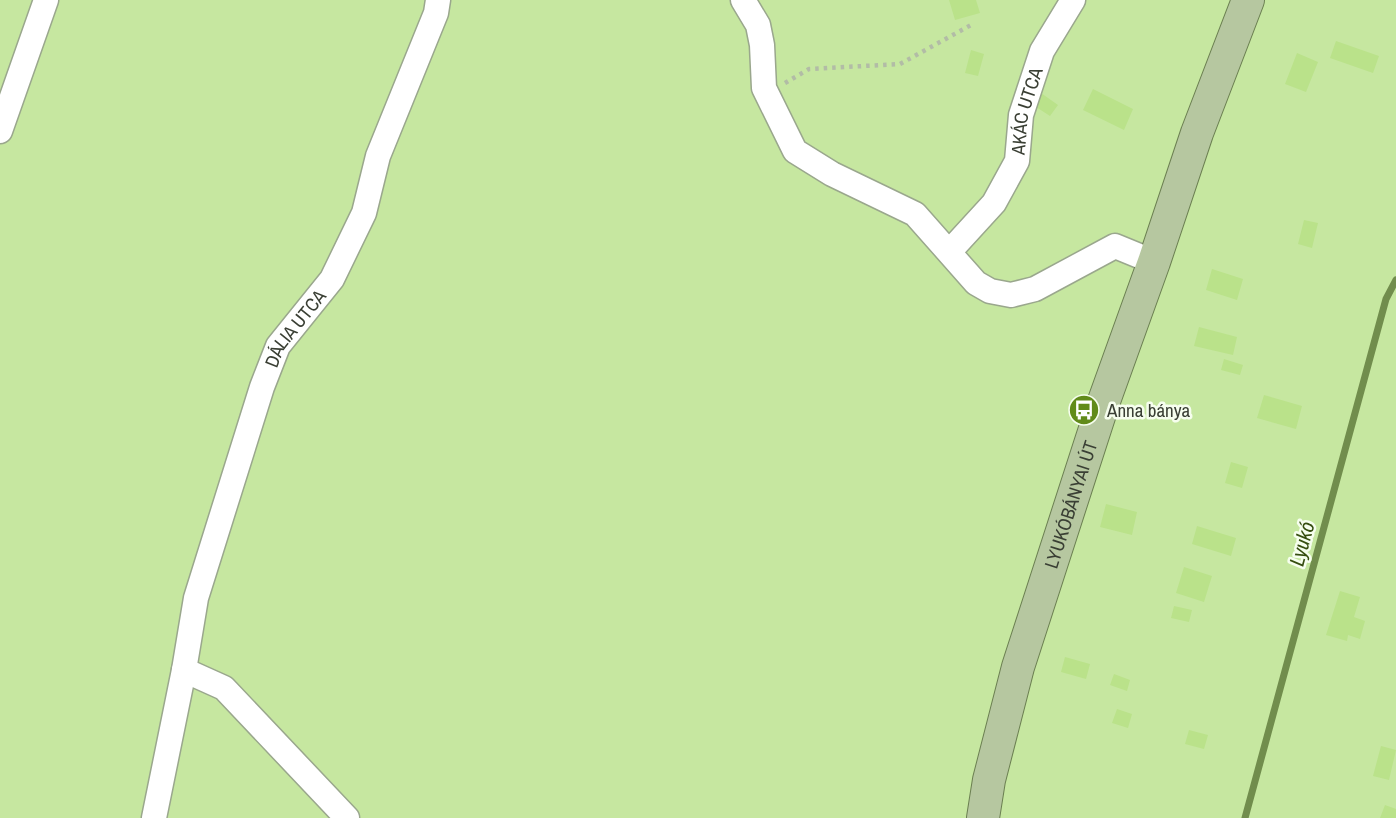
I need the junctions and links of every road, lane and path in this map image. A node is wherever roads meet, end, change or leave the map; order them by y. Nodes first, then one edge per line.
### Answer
1 (46, 0) edge
2 (438, 0) edge
3 (743, 0) edge
4 (1073, 0) edge
5 (1248, 0) edge
6 (971, 24) dead end
7 (770, 103) junction
8 (0, 131) edge
9 (950, 251) junction
10 (1154, 262) junction
11 (184, 670) junction
12 (154, 818) edge
13 (347, 818) edge
14 (983, 818) edge

1 - 8 street
2 - 11 street, DÁLIA UTCA
3 - 7 street
4 - 9 street, AKÁC UTCA
5 - 10 main road, LYUKÓBÁNYAI ÚT
6 - 7 path
7 - 9 street
9 - 10 street
10 - 14 main road, LYUKÓBÁNYAI ÚT
11 - 12 street, DÁLIA UTCA
11 - 13 street

